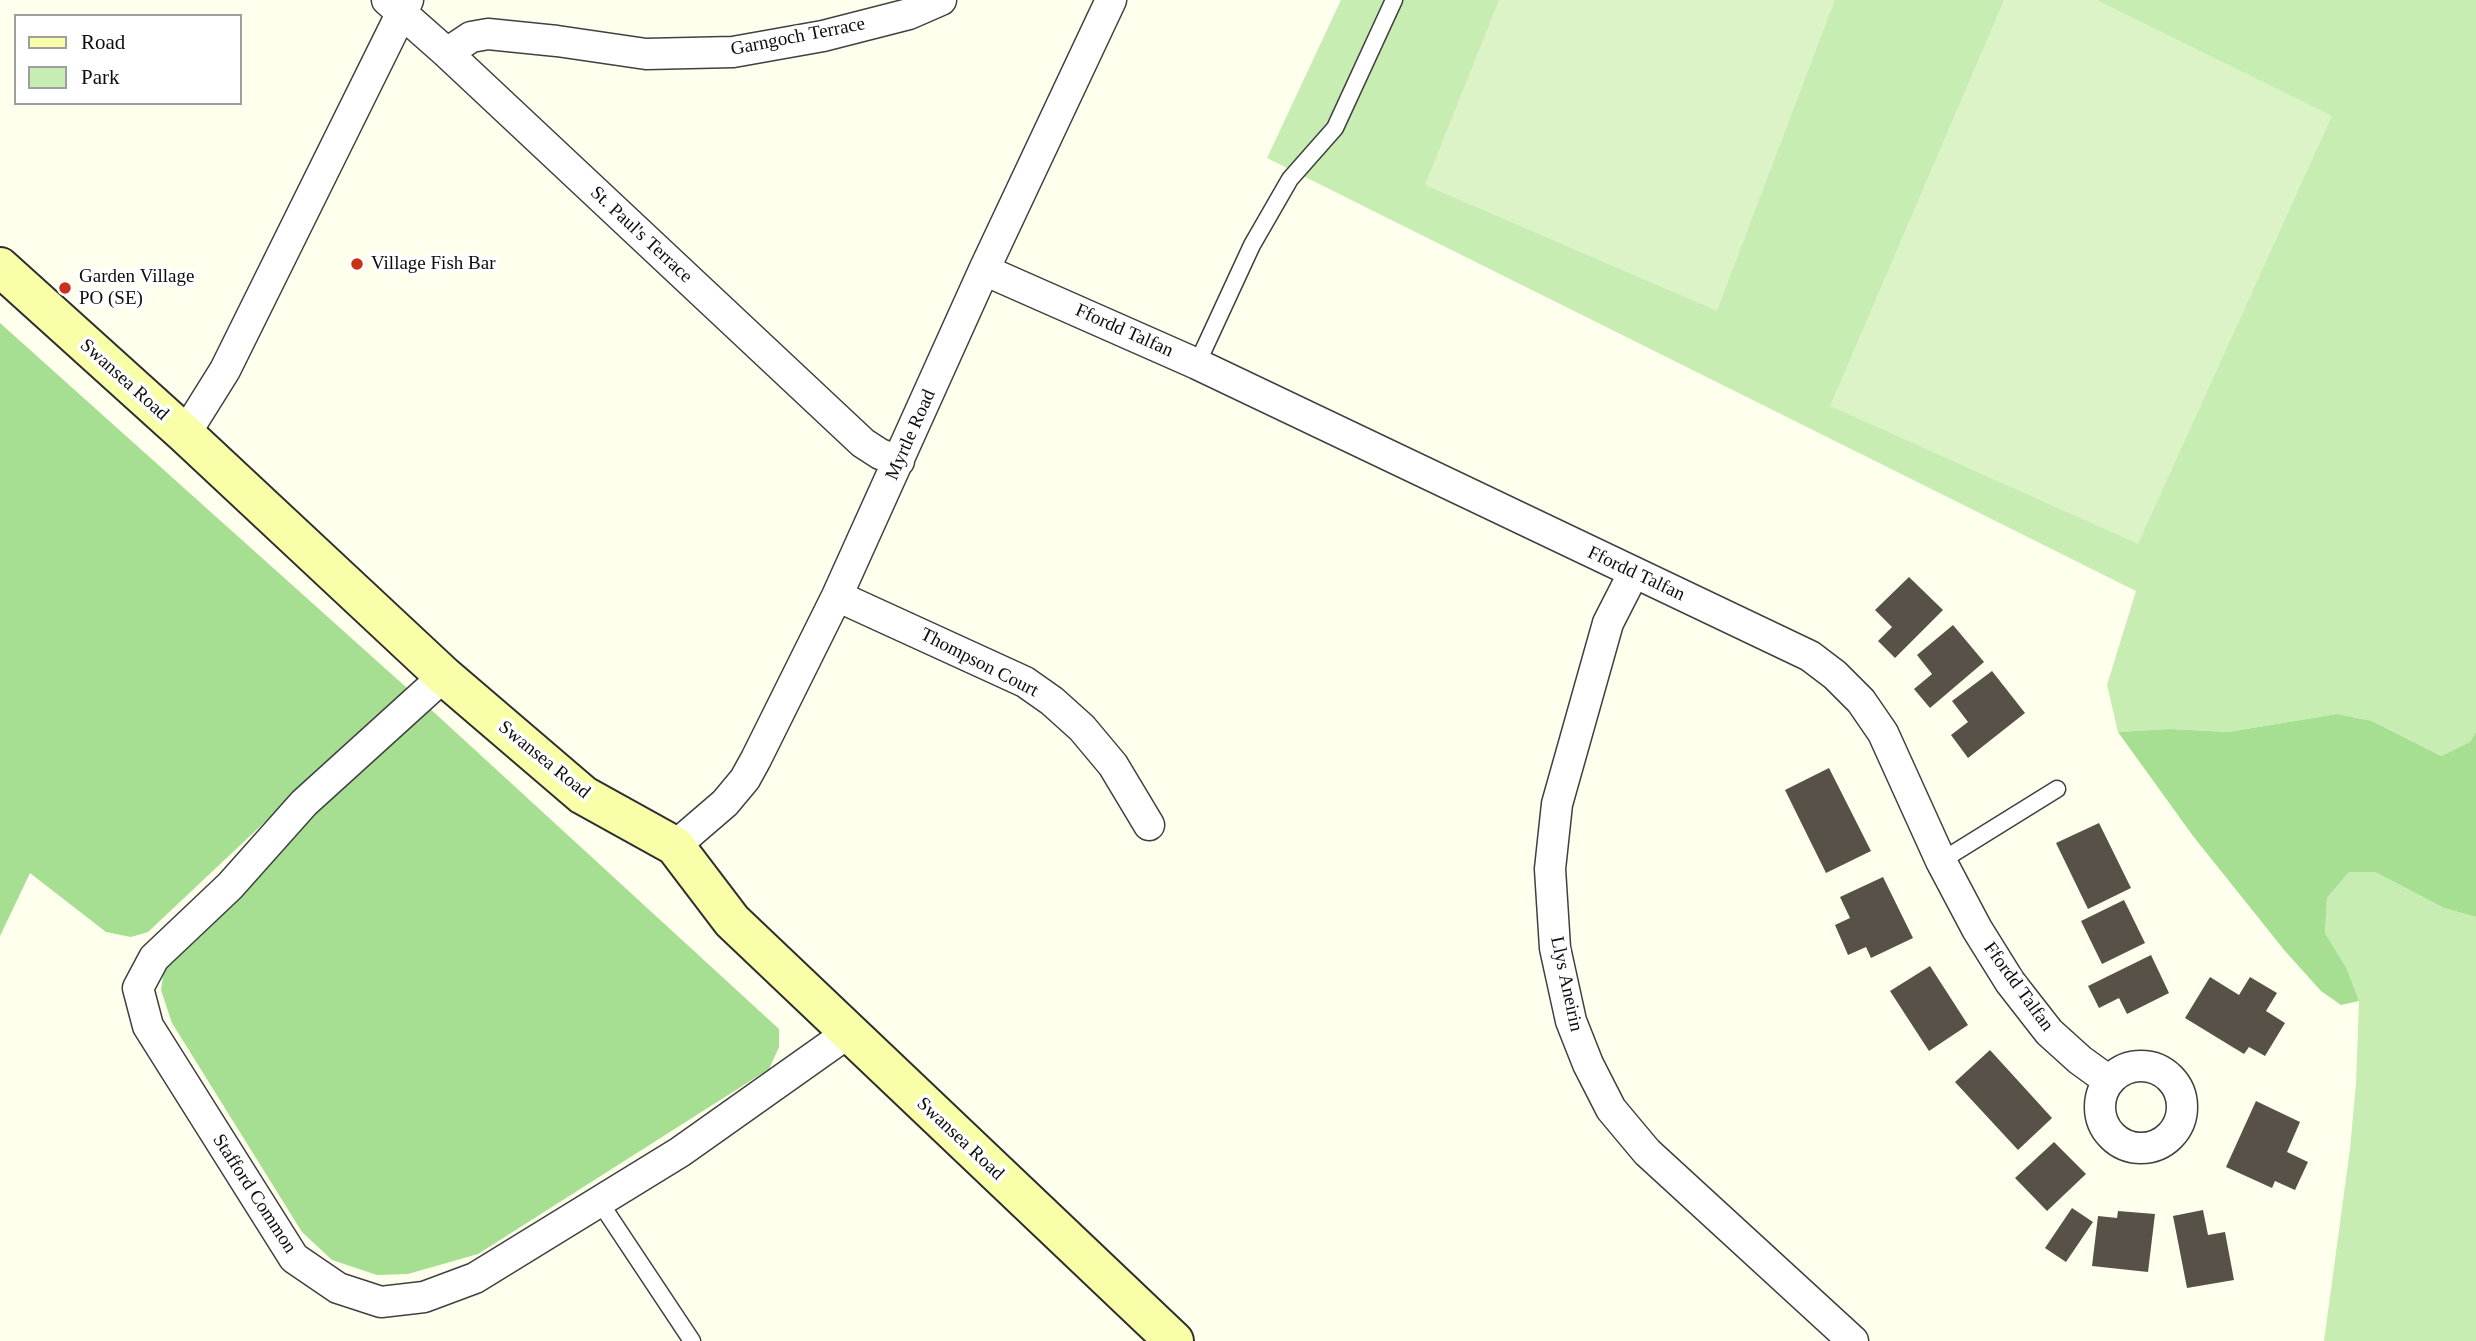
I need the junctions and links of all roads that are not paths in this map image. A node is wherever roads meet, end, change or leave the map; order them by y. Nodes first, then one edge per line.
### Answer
1 (941, 0) edge
2 (1111, 0) edge
3 (1394, 0) edge
4 (399, 4) edge
5 (447, 53) junction
6 (0, 267) edge
7 (984, 270) junction
8 (1197, 364) junction
9 (185, 434) junction
10 (900, 461) junction
11 (1634, 572) junction
12 (837, 596) junction
13 (444, 676) junction
14 (2057, 789) dead end
15 (1149, 825) dead end
16 (675, 846) junction
17 (1941, 861) junction
18 (848, 1033) junction
19 (2109, 1081) dead end
20 (599, 1200) junction
21 (692, 1341) edge
22 (1174, 1341) edge
23 (1853, 1341) edge

1 - 5 street, Garngoch Terrace
2 - 7 street, Myrtle Road
3 - 8 lane
4 - 5 street, St. Paul's Terrace
4 - 9 street
5 - 10 street, St. Paul's Terrace
6 - 9 main road, Swansea Road
7 - 8 street, Ffordd Talfan
7 - 10 street, Myrtle Road
8 - 11 street, Ffordd Talfan
9 - 13 main road, Swansea Road
10 - 12 street, Myrtle Road
11 - 17 street, Ffordd Talfan
11 - 23 street, Llys Aneirin
12 - 15 street, Thompson Court
12 - 16 street, Myrtle Road
13 - 16 main road, Swansea Road
13 - 20 street, Stafford Common
14 - 17 lane
16 - 18 main road, Swansea Road
17 - 19 street, Ffordd Talfan
18 - 20 street, Stafford Common
18 - 22 main road, Swansea Road
20 - 21 lane

